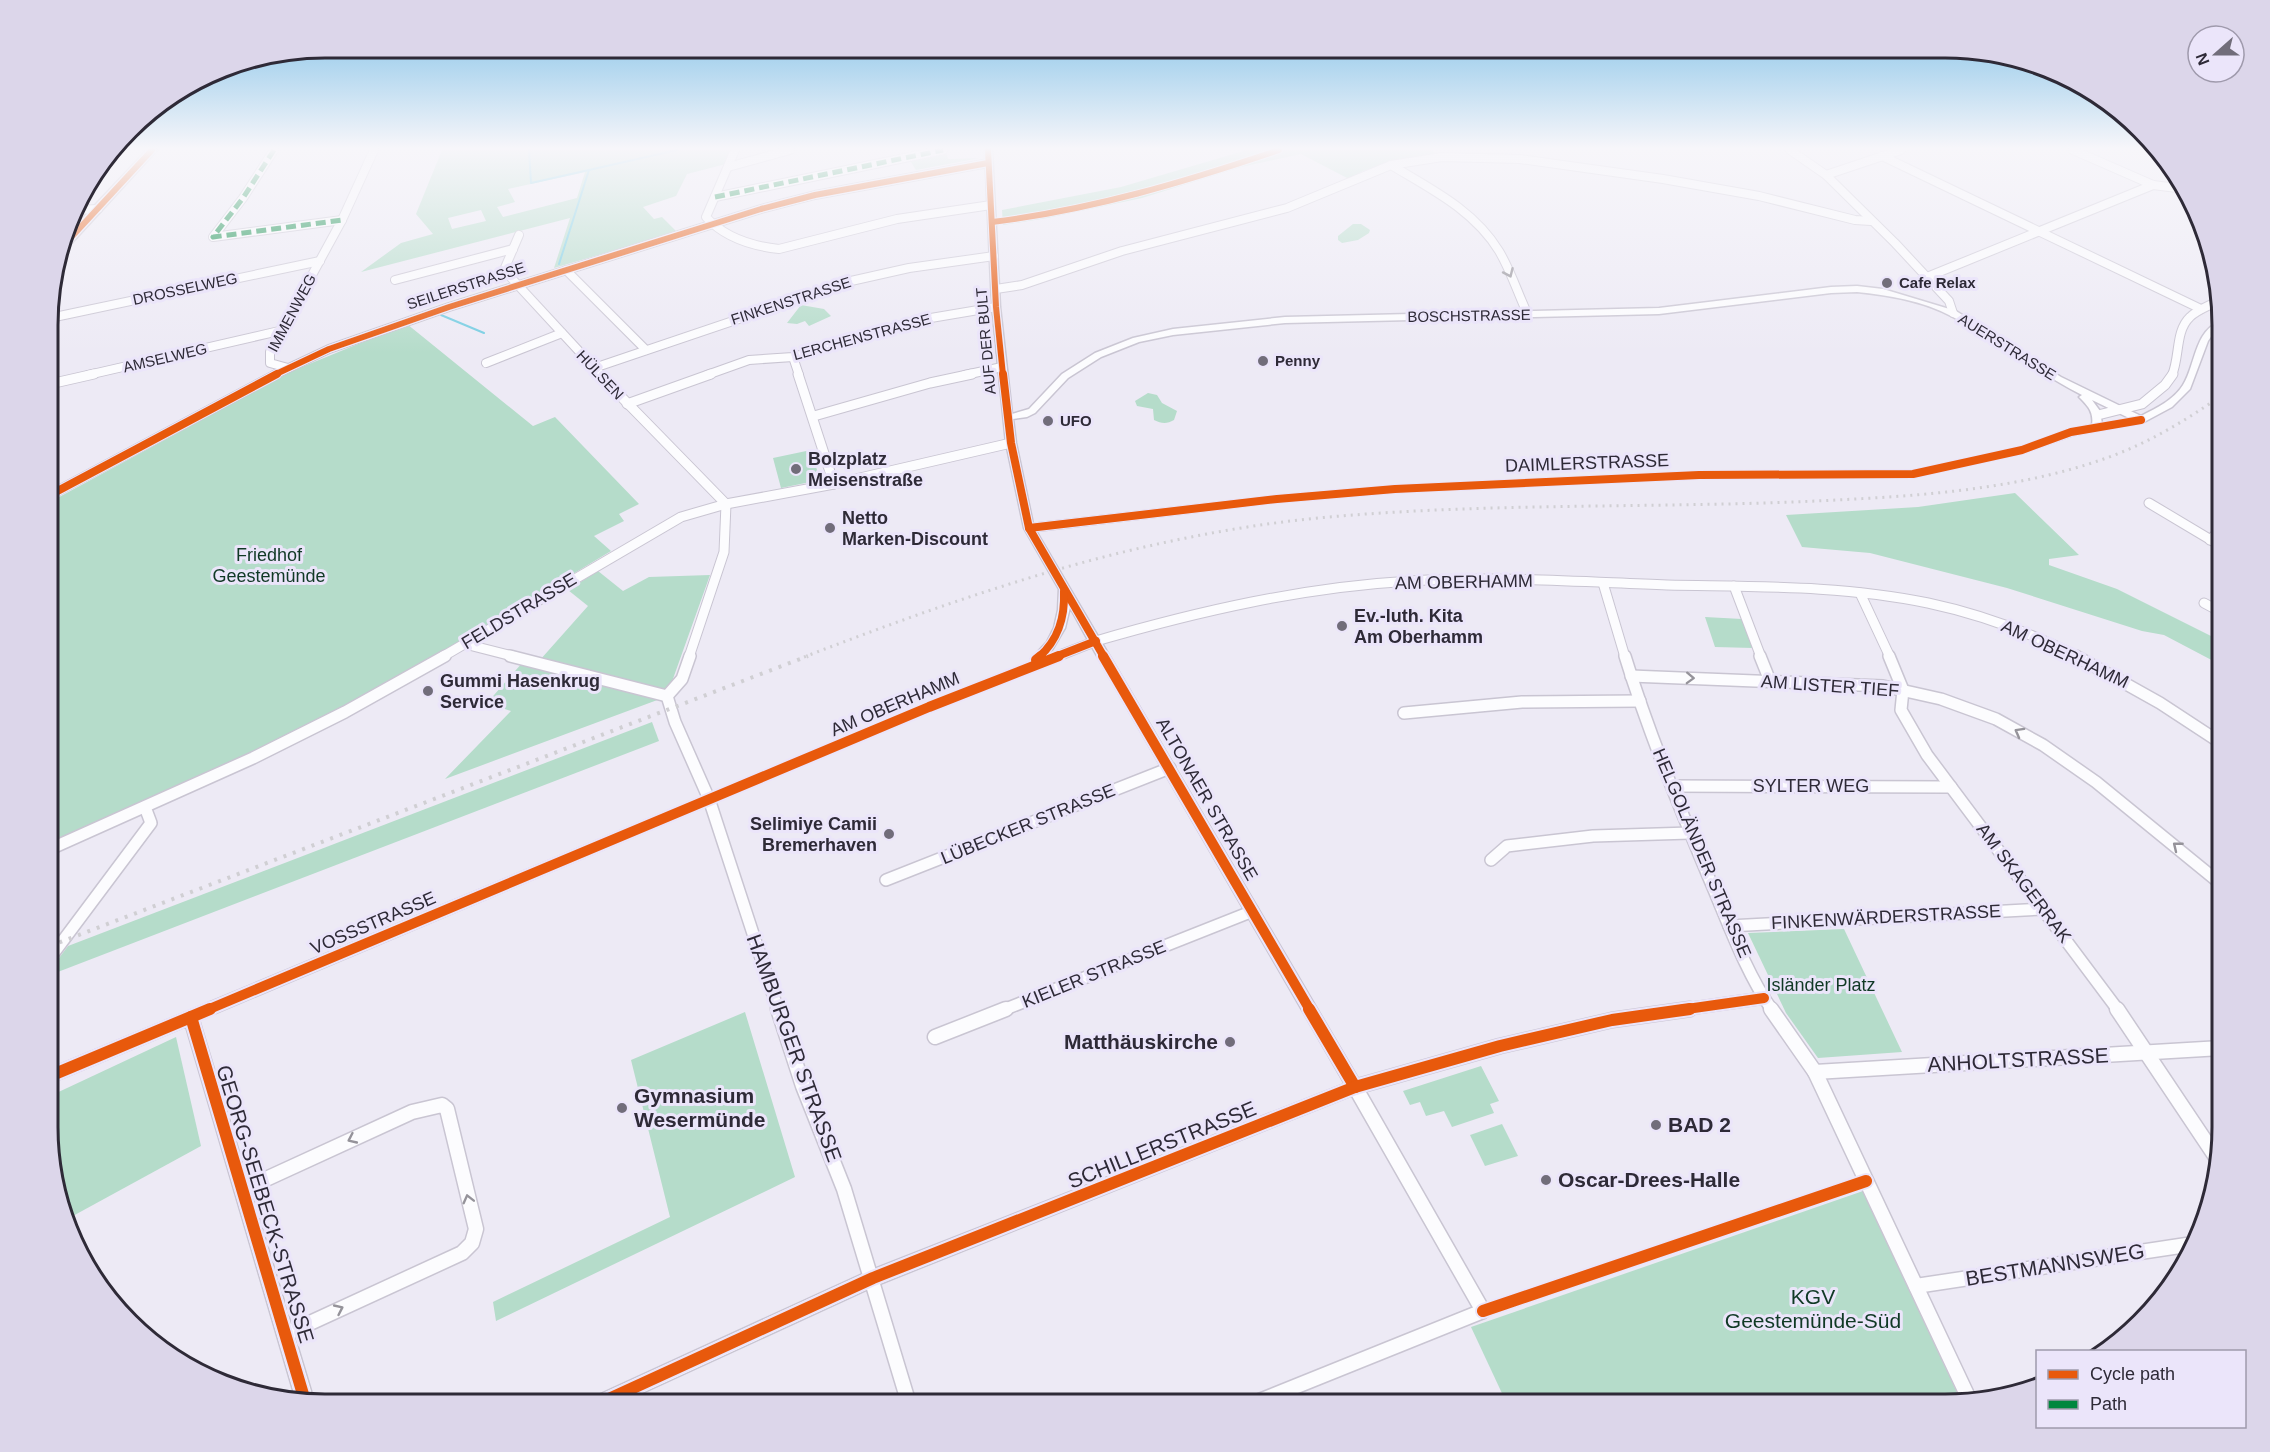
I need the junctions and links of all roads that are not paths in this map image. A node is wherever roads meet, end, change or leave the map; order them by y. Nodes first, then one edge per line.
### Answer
1 (90, 218) edge
2 (228, 218) edge
3 (707, 218) edge
4 (733, 218) edge
5 (906, 218) edge
6 (992, 218) edge
7 (1250, 218) edge
8 (1471, 218) edge
9 (1847, 218) edge
10 (1868, 218) edge
11 (2011, 218) edge
12 (2072, 218) edge
13 (342, 220) joint
14 (1871, 221) junction
15 (711, 224) junction
16 (2039, 231) junction
17 (76, 233) edge
18 (519, 236) dead end
19 (513, 249) junction
20 (994, 256) junction
21 (320, 261) junction
22 (566, 270) junction
23 (1927, 277) junction
24 (395, 280) dead end
25 (517, 285) junction
26 (996, 289) junction
27 (2211, 305) edge
28 (996, 307) junction
29 (2201, 309) junction
30 (1953, 313) junction
31 (1528, 315) junction
32 (59, 316) edge
33 (2212, 329) edge
34 (279, 331) junction
35 (562, 333) junction
36 (646, 350) junction
37 (793, 357) junction
38 (486, 363) dead end
39 (1002, 367) junction
40 (288, 368) junction
41 (594, 368) junction
42 (2058, 379) junction
43 (58, 382) edge
44 (627, 404) junction
45 (2119, 410) junction
46 (2098, 415) junction
47 (814, 416) junction
48 (1008, 417) junction
49 (2141, 420) junction
50 (2096, 428) junction
51 (1011, 443) junction
52 (834, 484) junction
53 (58, 487) edge
54 (2150, 503) dead end
55 (725, 509) junction
56 (1029, 528) junction
57 (2210, 540) edge
58 (1603, 583) junction
59 (1734, 586) junction
60 (1064, 588) junction
61 (1860, 593) junction
62 (2204, 603) dead end
63 (2212, 607) edge
64 (1096, 641) junction
65 (465, 644) junction
66 (1028, 667) junction
67 (1631, 676) junction
68 (1770, 681) junction
69 (1903, 690) junction
70 (663, 695) junction
71 (1641, 702) junction
72 (1404, 713) dead end
73 (2212, 737) edge
74 (1170, 768) junction
75 (1672, 786) junction
76 (1951, 787) junction
77 (709, 799) junction
78 (145, 807) junction
79 (1690, 833) junction
80 (58, 845) edge
81 (1491, 860) dead end
82 (2212, 877) edge
83 (886, 880) dead end
84 (2043, 909) junction
85 (1253, 911) junction
86 (1729, 926) junction
87 (58, 947) edge
88 (1764, 998) junction
89 (191, 1017) junction
90 (935, 1037) dead end
91 (2212, 1049) edge
92 (2146, 1053) junction
93 (1815, 1072) junction
94 (58, 1073) edge
95 (1355, 1088) junction
96 (2210, 1149) edge
97 (242, 1190) junction
98 (2184, 1245) edge
99 (873, 1278) junction
100 (1916, 1286) junction
101 (286, 1334) junction
102 (303, 1392) edge
103 (1966, 1393) edge
104 (620, 1394) edge
105 (906, 1394) edge
106 (1277, 1394) edge

1 - 17 main road
2 - 13 street
3 - 15 street
4 - 15 street, SEILERSTRASSE
5 - 15 street
6 - 20 street, AUF DER BULT
7 - 26 street
8 -> 31 street
9 - 14 street
10 - 14 street, AUERSTRASSE
11 - 16 street
12 - 16 street
13 - 21 street, IMMENWEG
14 - 23 street, AUERSTRASSE
15 - 22 street, SEILERSTRASSE
16 - 23 street
16 - 29 street
18 - 19 street, HÜLSEN
19 - 24 street
19 - 25 street, HÜLSEN
20 - 26 street, AUF DER BULT
20 - 36 street, FINKENSTRASSE
21 - 32 street, DROSSELWEG
21 - 34 street, IMMENWEG
22 - 25 street, SEILERSTRASSE
22 - 36 street
23 - 30 street, AUERSTRASSE
25 - 35 street, HÜLSEN
25 - 40 street, SEILERSTRASSE
26 - 28 street, AUF DER BULT
27 - 29 street
28 - 37 street, LERCHENSTRASSE
28 - 39 street, AUF DER BULT
29 - 45 street
30 - 31 street, BOSCHSTRASSE
30 - 42 street, AUERSTRASSE
31 - 48 street, BOSCHSTRASSE
33 - 49 street, DAIMLERSTRASSE
34 - 40 street, IMMENWEG
34 - 43 street, AMSELWEG
35 - 38 street
35 - 41 street, HÜLSEN
36 - 41 street, FINKENSTRASSE
37 - 44 street, LERCHENSTRASSE
37 - 47 street
39 - 47 street
39 - 48 street, AUF DER BULT
40 - 53 street, SEILERSTRASSE
41 - 44 street, HÜLSEN
42 - 45 street, AUERSTRASSE
42 - 46 street
44 - 55 street, HÜLSEN
45 - 46 street
45 - 49 street, AUERSTRASSE
46 - 50 street
47 - 52 street
48 - 51 street, AUF DER BULT
49 - 50 street, DAIMLERSTRASSE
50 - 56 street, DAIMLERSTRASSE
51 - 52 street, FELDSTRASSE
51 - 56 street, AUF DER BULT
52 - 55 street, FELDSTRASSE
54 - 57 street
55 - 65 street, FELDSTRASSE
55 - 70 street
56 - 60 street, ALTONAER STRASSE
58 - 59 street, AM OBERHAMM
58 - 64 street, AM OBERHAMM
58 - 67 street, HELGOLÄNDER STRASSE
59 - 61 street, AM OBERHAMM
59 - 68 street
60 - 64 street, ALTONAER STRASSE
60 - 66 street
61 - 69 street, AM SKAGERRAK
61 - 73 street, AM OBERHAMM
62 - 63 street
64 - 66 street, AM OBERHAMM
64 - 74 street, ALTONAER STRASSE
65 - 70 street
65 - 78 street, FELDSTRASSE
66 - 77 street, AM OBERHAMM
67 -> 68 street, AM LISTER TIEF
67 - 71 street, HELGOLÄNDER STRASSE
68 - 69 street, AM LISTER TIEF
69 - 76 street, AM SKAGERRAK
82 -> 69 street, AM LISTER TIEF
70 - 77 street, HAMBURGER STRASSE
71 - 72 street
71 - 75 street, HELGOLÄNDER STRASSE
74 - 83 street, LÜBECKER STRASSE
74 - 85 street, ALTONAER STRASSE
75 - 76 street, SYLTER WEG
75 - 79 street, HELGOLÄNDER STRASSE
76 - 84 street, AM SKAGERRAK
77 - 89 street, VOSSSTRASSE
77 - 99 street, HAMBURGER STRASSE
78 - 80 street, FELDSTRASSE
78 - 87 street
79 - 81 street
79 - 86 street, HELGOLÄNDER STRASSE
84 - 86 street, FINKENWÄRDERSTRASSE
84 - 92 street, AM SKAGERRAK
85 - 90 street, KIELER STRASSE
85 - 95 street, ALTONAER STRASSE
86 - 88 street, HELGOLÄNDER STRASSE
88 - 93 street, HELGOLÄNDER STRASSE
88 - 95 street, SCHILLERSTRASSE
89 - 94 street, VOSSSTRASSE
89 - 97 street, GEORG-SEEBECK-STRASSE
91 - 92 street, ANHOLTSTRASSE
92 - 93 street, ANHOLTSTRASSE
92 - 96 street, AM SKAGERRAK
93 - 100 street, HELGOLÄNDER STRASSE
95 - 99 street, SCHILLERSTRASSE
95 - 106 street, ALTONAER STRASSE
97 - 101 street, GEORG-SEEBECK-STRASSE
101 -> 97 street
98 - 100 street, BESTMANNSWEG
99 - 104 street, SCHILLERSTRASSE
99 - 105 street, HAMBURGER STRASSE
100 - 103 street, HELGOLÄNDER STRASSE
101 - 102 street, GEORG-SEEBECK-STRASSE

